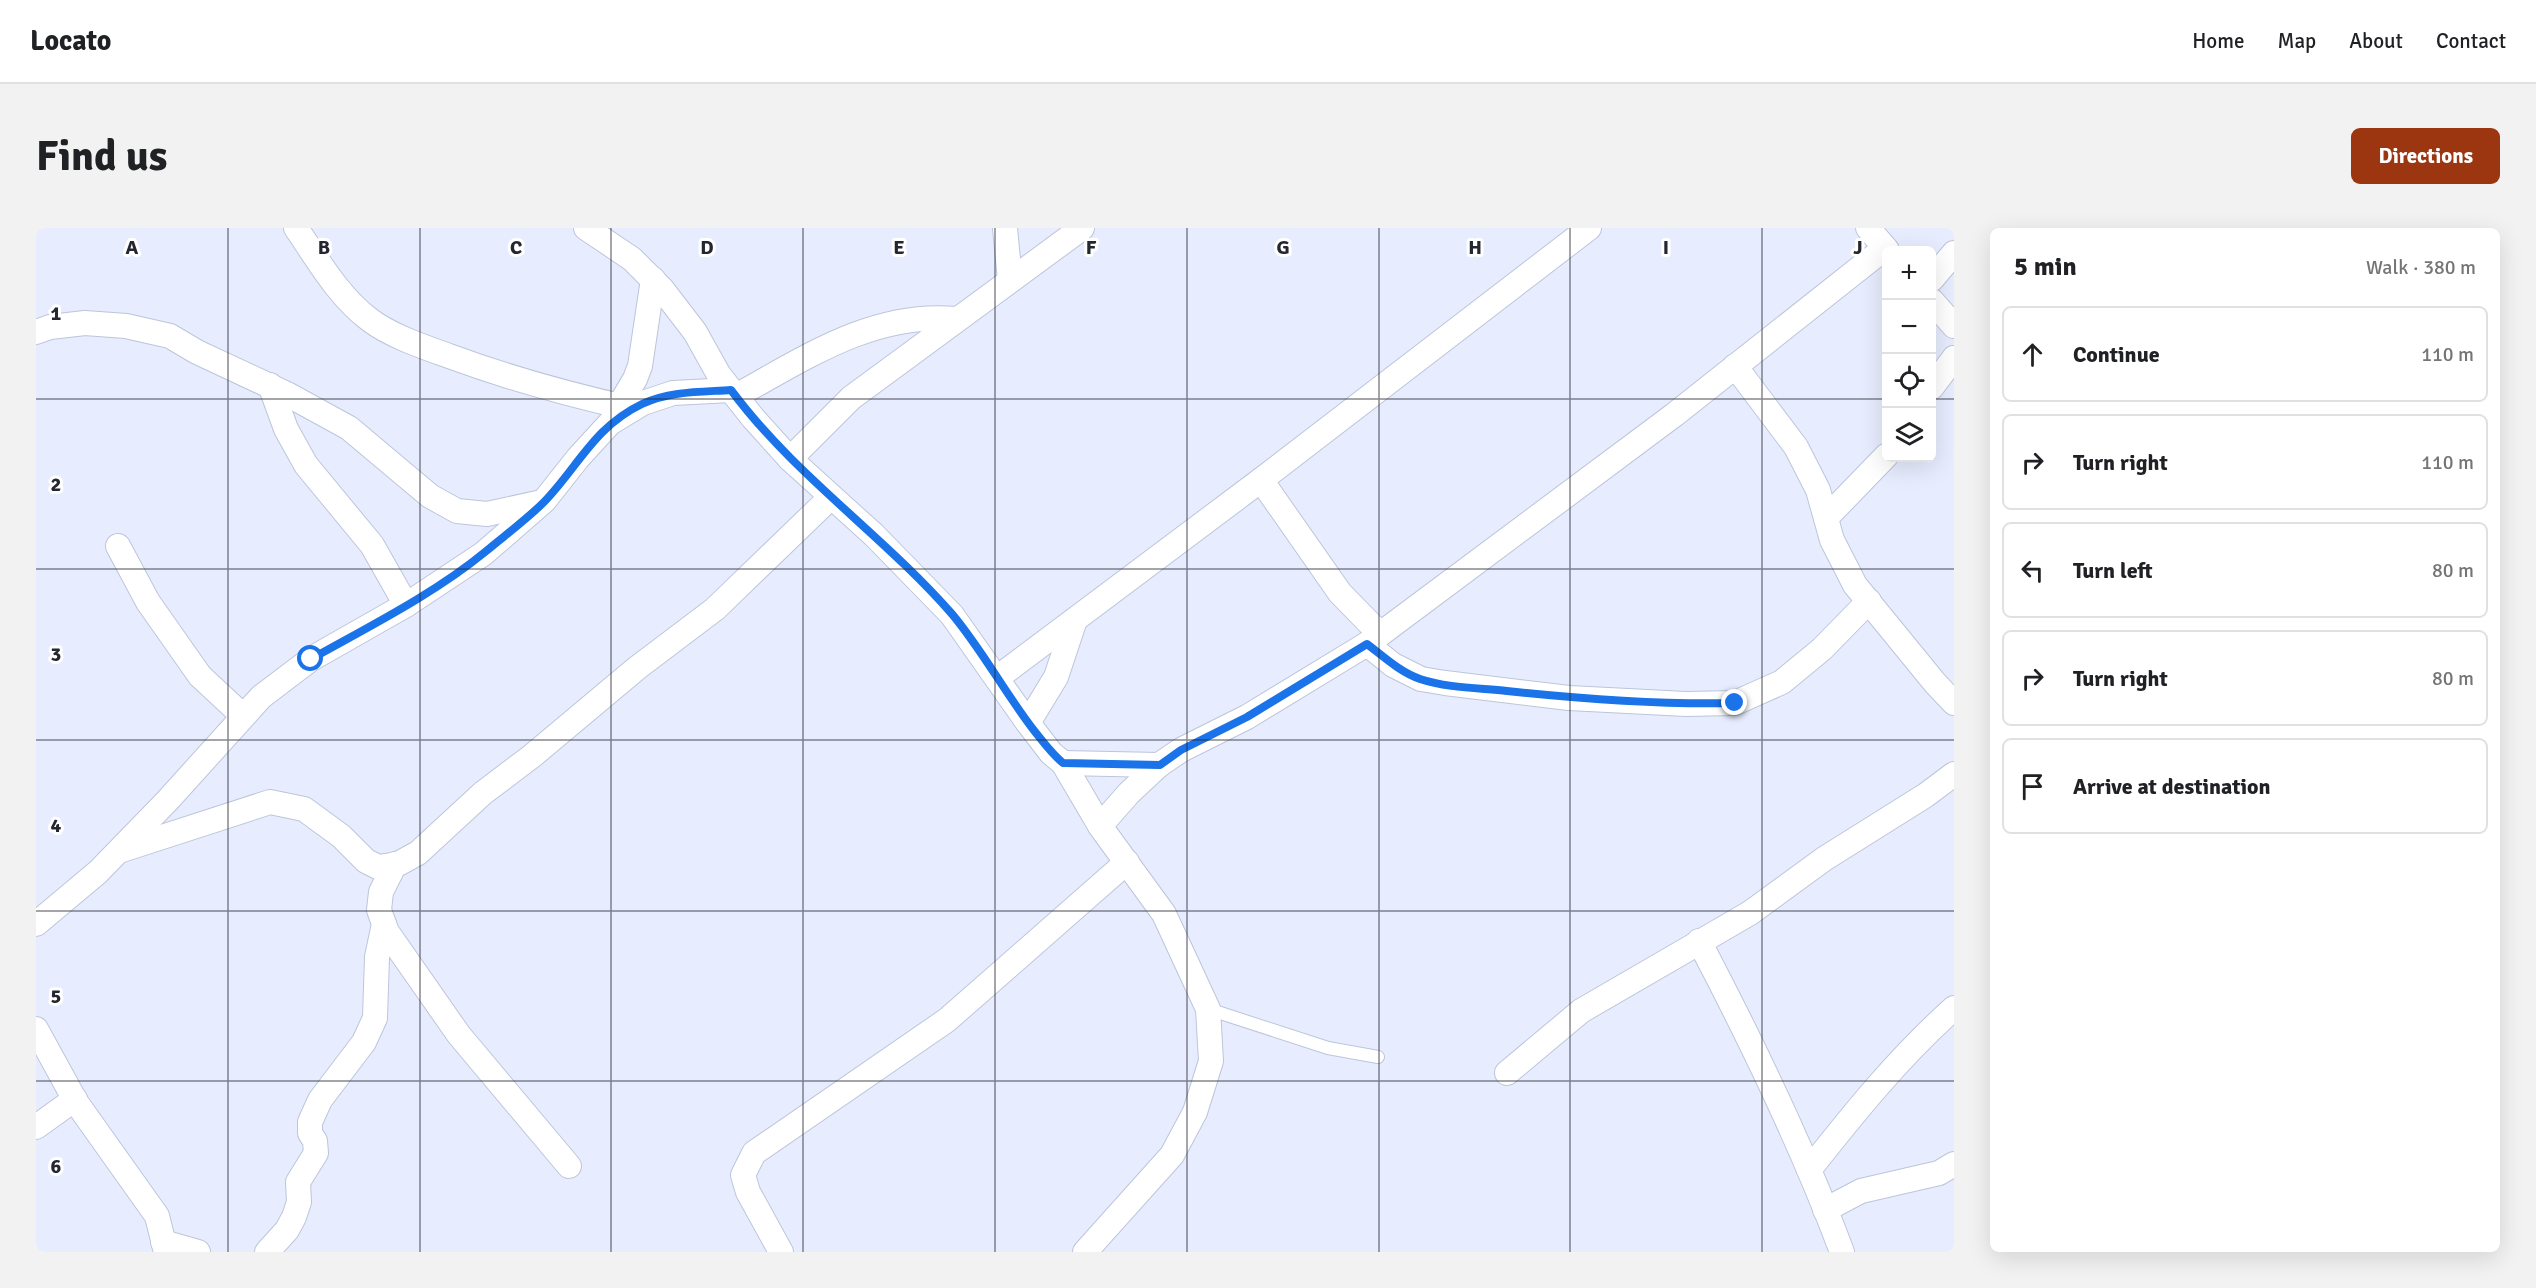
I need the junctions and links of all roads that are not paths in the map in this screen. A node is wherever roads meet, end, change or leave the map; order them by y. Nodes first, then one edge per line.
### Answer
1 (296, 228) edge
2 (586, 228) edge
3 (1005, 228) edge
4 (1082, 228) edge
5 (1589, 228) edge
6 (1868, 228) edge
7 (1883, 246) edge
8 (1882, 252) edge
9 (1954, 253) edge
10 (1936, 274) edge
11 (653, 279) junction
12 (1010, 280) junction
13 (1936, 306) edge
14 (956, 319) junction
15 (1954, 326) edge
16 (36, 332) edge
17 (1954, 358) edge
18 (1736, 366) junction
19 (1936, 382) edge
20 (270, 386) junction
21 (734, 393) junction
22 (626, 408) junction
23 (790, 459) junction
24 (1882, 461) edge
25 (1261, 480) junction
26 (831, 497) junction
27 (544, 501) junction
28 (1826, 518) junction
29 (118, 546) dead end
30 (1869, 602) junction
31 (406, 605) junction
32 (1076, 620) junction
33 (1374, 639) junction
34 (997, 678) junction
35 (1954, 703) edge
36 (243, 716) junction
37 (1028, 723) junction
38 (1063, 763) junction
39 (1160, 765) junction
40 (1954, 774) edge
41 (1100, 826) junction
42 (118, 851) junction
43 (1126, 862) junction
44 (395, 864) junction
45 (36, 924) edge
46 (384, 924) junction
47 (1699, 941) junction
48 (1954, 1008) edge
49 (1208, 1009) junction
50 (36, 1029) edge
51 (1378, 1057) dead end
52 (1507, 1072) dead end
53 (75, 1099) junction
54 (36, 1127) edge
55 (569, 1166) dead end
56 (1809, 1170) junction
57 (1951, 1170) edge
58 (1825, 1210) junction
59 (165, 1247) edge
60 (198, 1252) edge
61 (267, 1252) edge
62 (781, 1252) edge
63 (1085, 1252) edge
64 (1842, 1252) edge

1 - 22 street
2 - 11 street
3 - 12 street
4 - 12 street
5 - 25 street
6 - 7 street
8 - 18 street
9 - 10 street
11 - 21 street
11 - 22 street
12 - 14 street
13 - 15 street
14 - 21 street
14 - 23 street
16 - 20 street
17 - 19 street
18 - 28 street
18 - 33 street
20 - 27 street
20 - 31 street
21 - 22 street
21 - 23 street
22 - 27 street
23 - 26 street
24 - 28 street
25 - 32 street
25 - 33 street
26 - 34 street
26 - 44 street
27 - 31 street
28 - 30 street
29 - 36 street
30 - 33 street
30 - 35 street
31 - 36 street
32 - 34 street
32 - 37 street
33 - 39 street
34 - 37 street
36 - 42 street
37 - 38 street
38 - 39 street
38 - 41 street
39 - 41 street
40 - 47 street
41 - 43 street
42 - 44 street
42 - 45 street
43 - 49 street
43 - 62 street
44 - 46 street
46 - 55 street
46 - 61 street
47 - 52 street
47 - 56 street
48 - 56 street
49 - 51 lane
49 - 63 street
50 - 53 street
53 - 54 street
53 - 59 street
56 - 58 street
57 - 58 street
58 - 64 street
59 - 60 street

